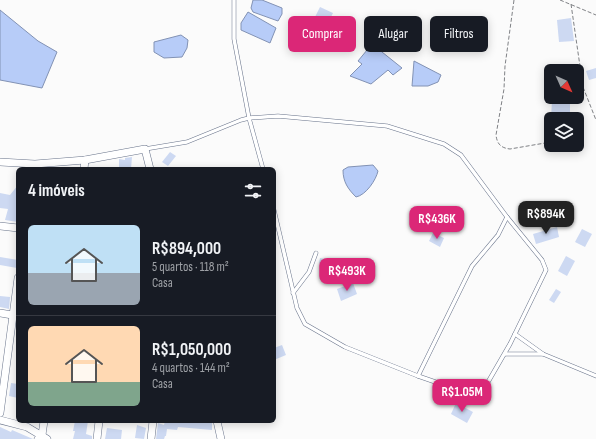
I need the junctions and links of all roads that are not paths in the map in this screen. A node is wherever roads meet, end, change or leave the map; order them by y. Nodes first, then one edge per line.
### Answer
1 (234, 0) edge
2 (249, 118) junction
3 (145, 149) junction
4 (85, 160) junction
5 (0, 162) edge
6 (34, 166) edge
7 (84, 167) edge
8 (150, 167) edge
9 (262, 167) edge
10 (507, 217) junction
11 (276, 219) edge
12 (0, 226) edge
13 (16, 228) edge
14 (316, 253) dead end
15 (293, 293) junction
16 (0, 313) edge
17 (16, 315) edge
18 (515, 334) junction
19 (505, 354) junction
20 (544, 354) junction
21 (418, 376) junction
22 (596, 376) edge
23 (0, 413) edge
24 (0, 420) edge
25 (44, 423) edge
26 (99, 423) edge
27 (153, 423) edge
28 (217, 423) edge
29 (42, 438) edge
30 (97, 439) edge
31 (151, 439) edge
32 (221, 439) edge

1 - 2 lane
2 - 3 lane
2 - 9 lane
2 - 10 lane
3 - 4 street
3 - 8 street
4 - 6 street
4 - 7 street
5 - 6 street
10 - 18 lane
10 - 21 lane
11 - 15 lane
12 - 13 street
14 - 15 lane
15 - 21 lane
16 - 17 street
17 - 23 street
18 - 19 lane
18 - 20 lane
19 - 20 lane
19 - 21 lane
20 - 22 lane
24 - 29 street
25 - 29 street
26 - 30 street
27 - 31 street
28 - 32 street

